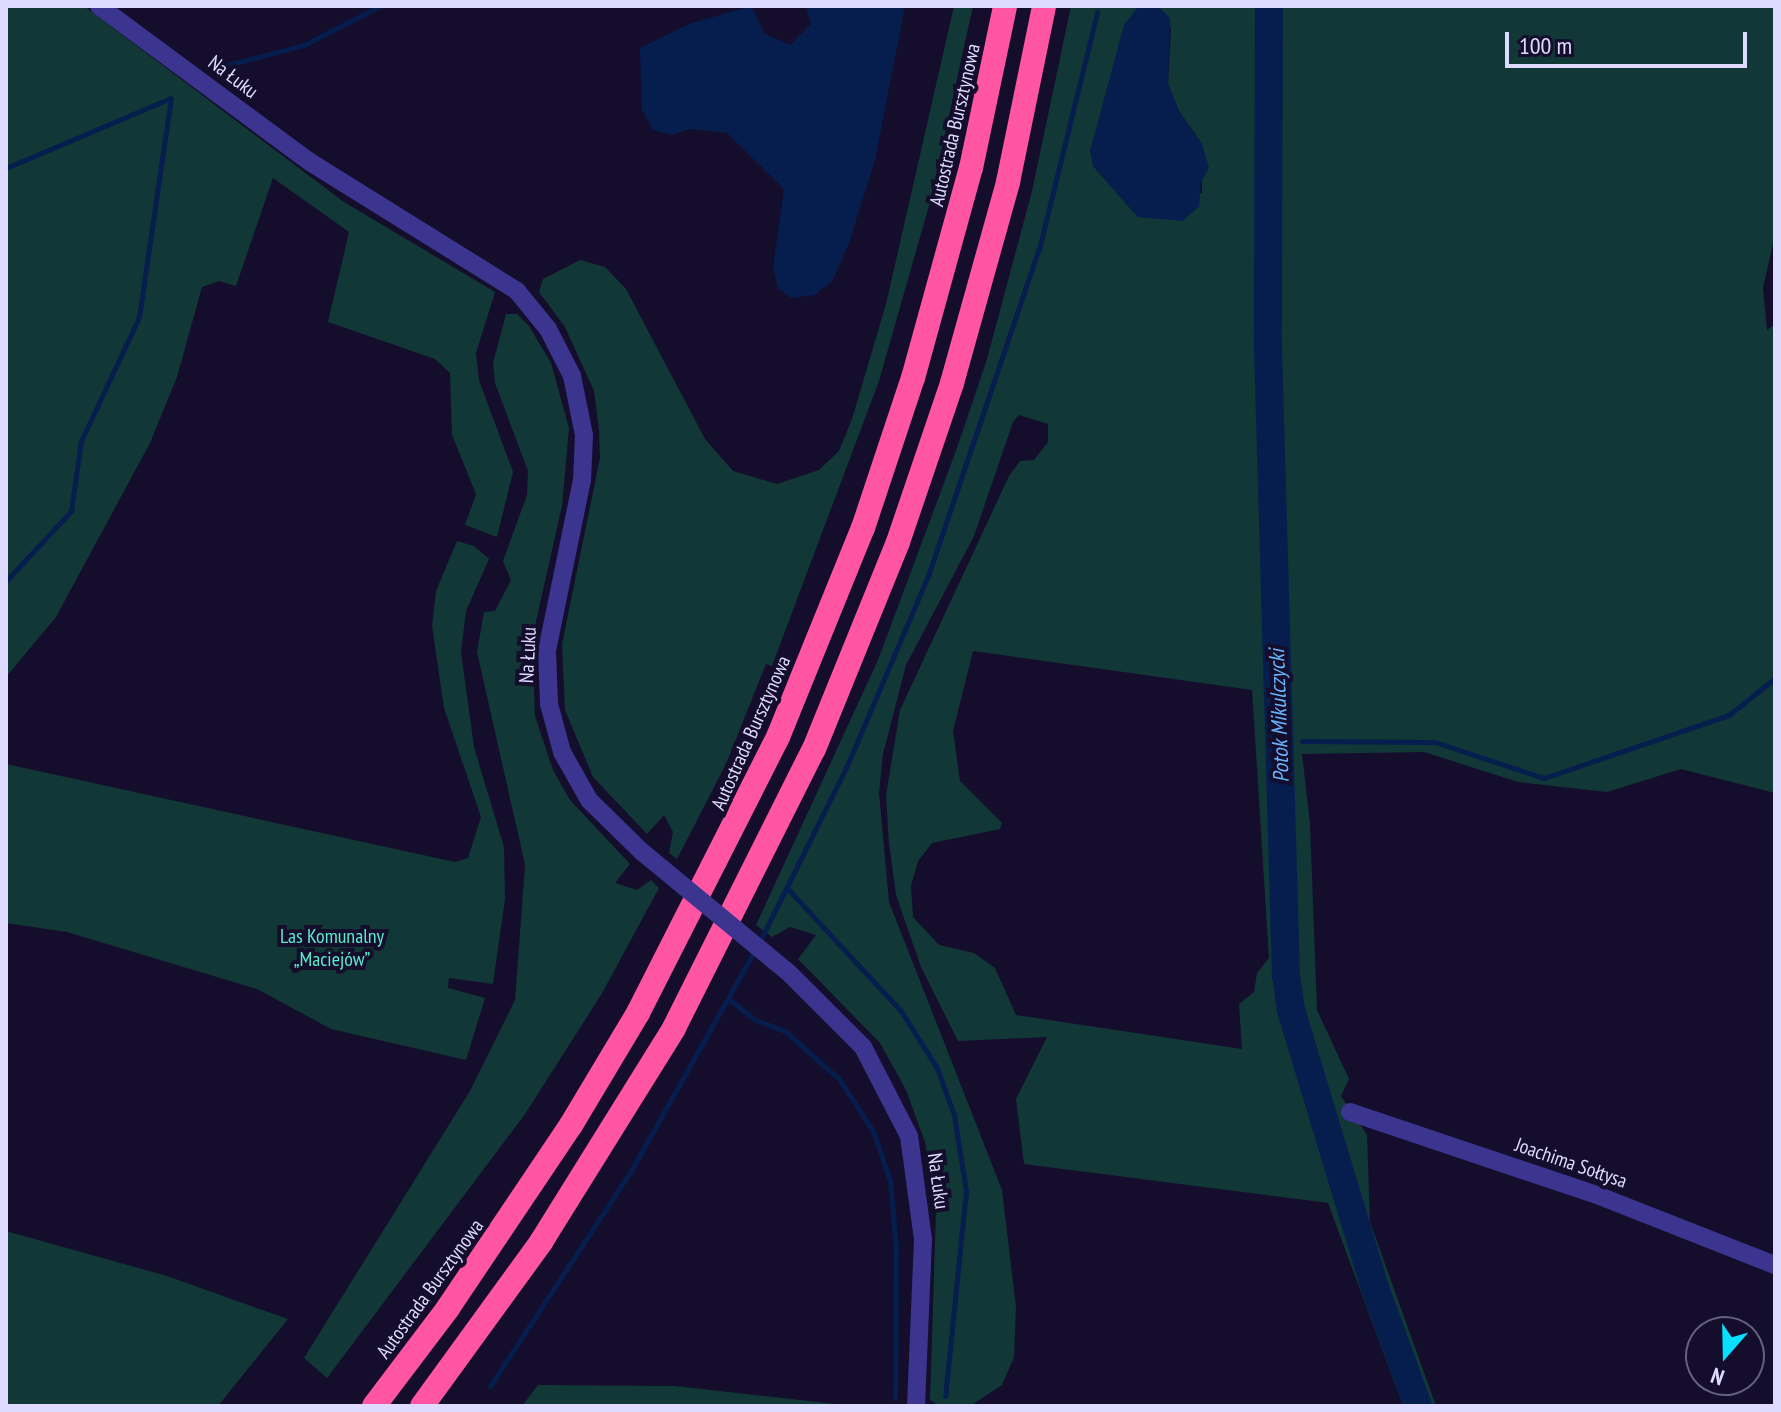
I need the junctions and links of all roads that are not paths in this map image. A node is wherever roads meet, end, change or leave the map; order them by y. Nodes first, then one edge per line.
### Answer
1 (99, 6) edge
2 (1005, 6) edge
3 (1044, 6) edge
4 (1350, 1112) dead end
5 (1775, 1265) edge
6 (374, 1406) edge
7 (422, 1406) edge
8 (916, 1406) edge

1 - 8 street, Na Łuku, bridge
2 - 6 highway, Autostrada Bursztynowa
3 - 7 highway
4 - 5 street, Joachima Sołtysa

